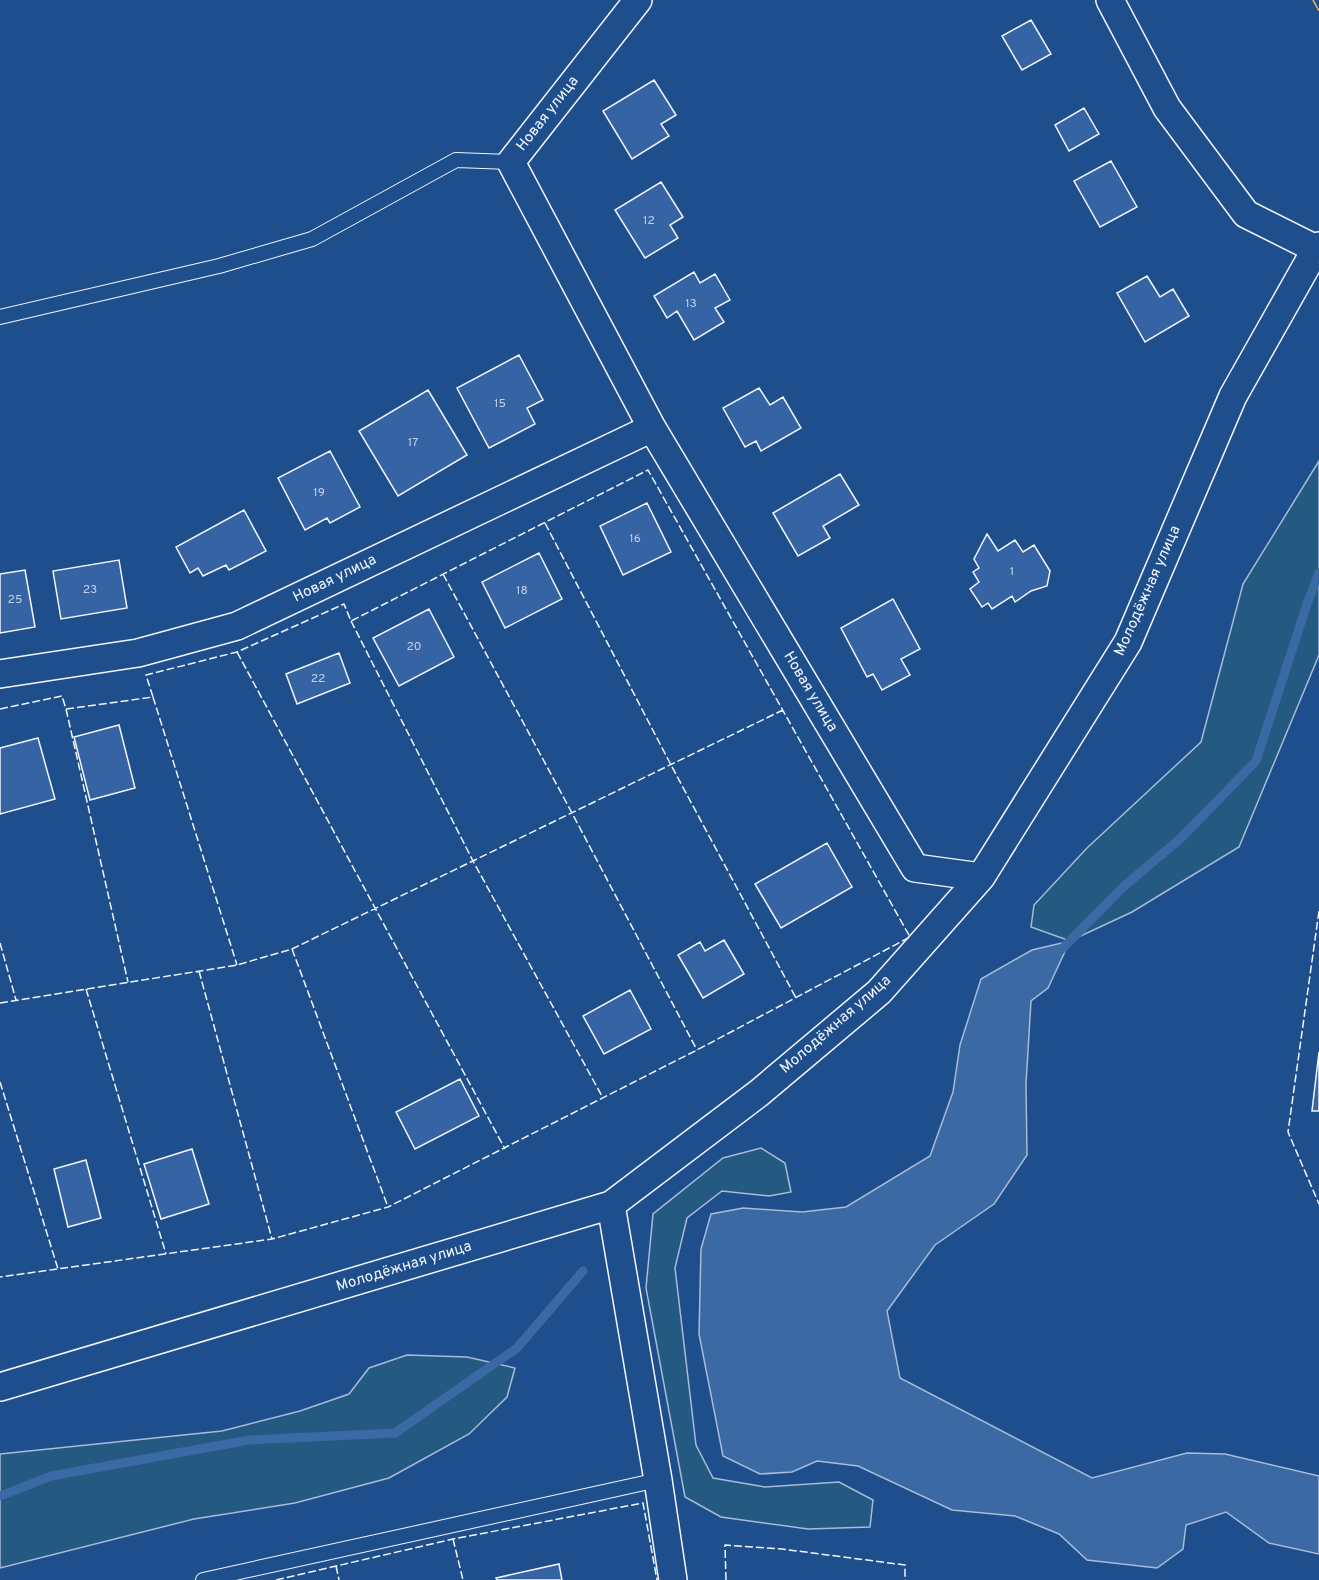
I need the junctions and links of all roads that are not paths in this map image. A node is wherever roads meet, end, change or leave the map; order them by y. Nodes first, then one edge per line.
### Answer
1 (638, 0) edge
2 (1110, 0) edge
3 (511, 162) junction
4 (1317, 247) edge
5 (0, 317) edge
6 (652, 428) junction
7 (0, 674) edge
8 (981, 877) junction
9 (611, 1205) junction
10 (0, 1387) edge
11 (658, 1480) junction
12 (203, 1580) edge
13 (673, 1580) edge

1 - 3 street, Новая улица
2 - 4 street
3 - 5 lane
3 - 6 street, Новая улица
4 - 8 street, Молодёжная улица
6 - 7 street, Новая улица
6 - 8 street, Новая улица
8 - 9 street, Молодёжная улица
9 - 10 street, Молодёжная улица
9 - 11 street
11 - 12 lane
11 - 13 street

